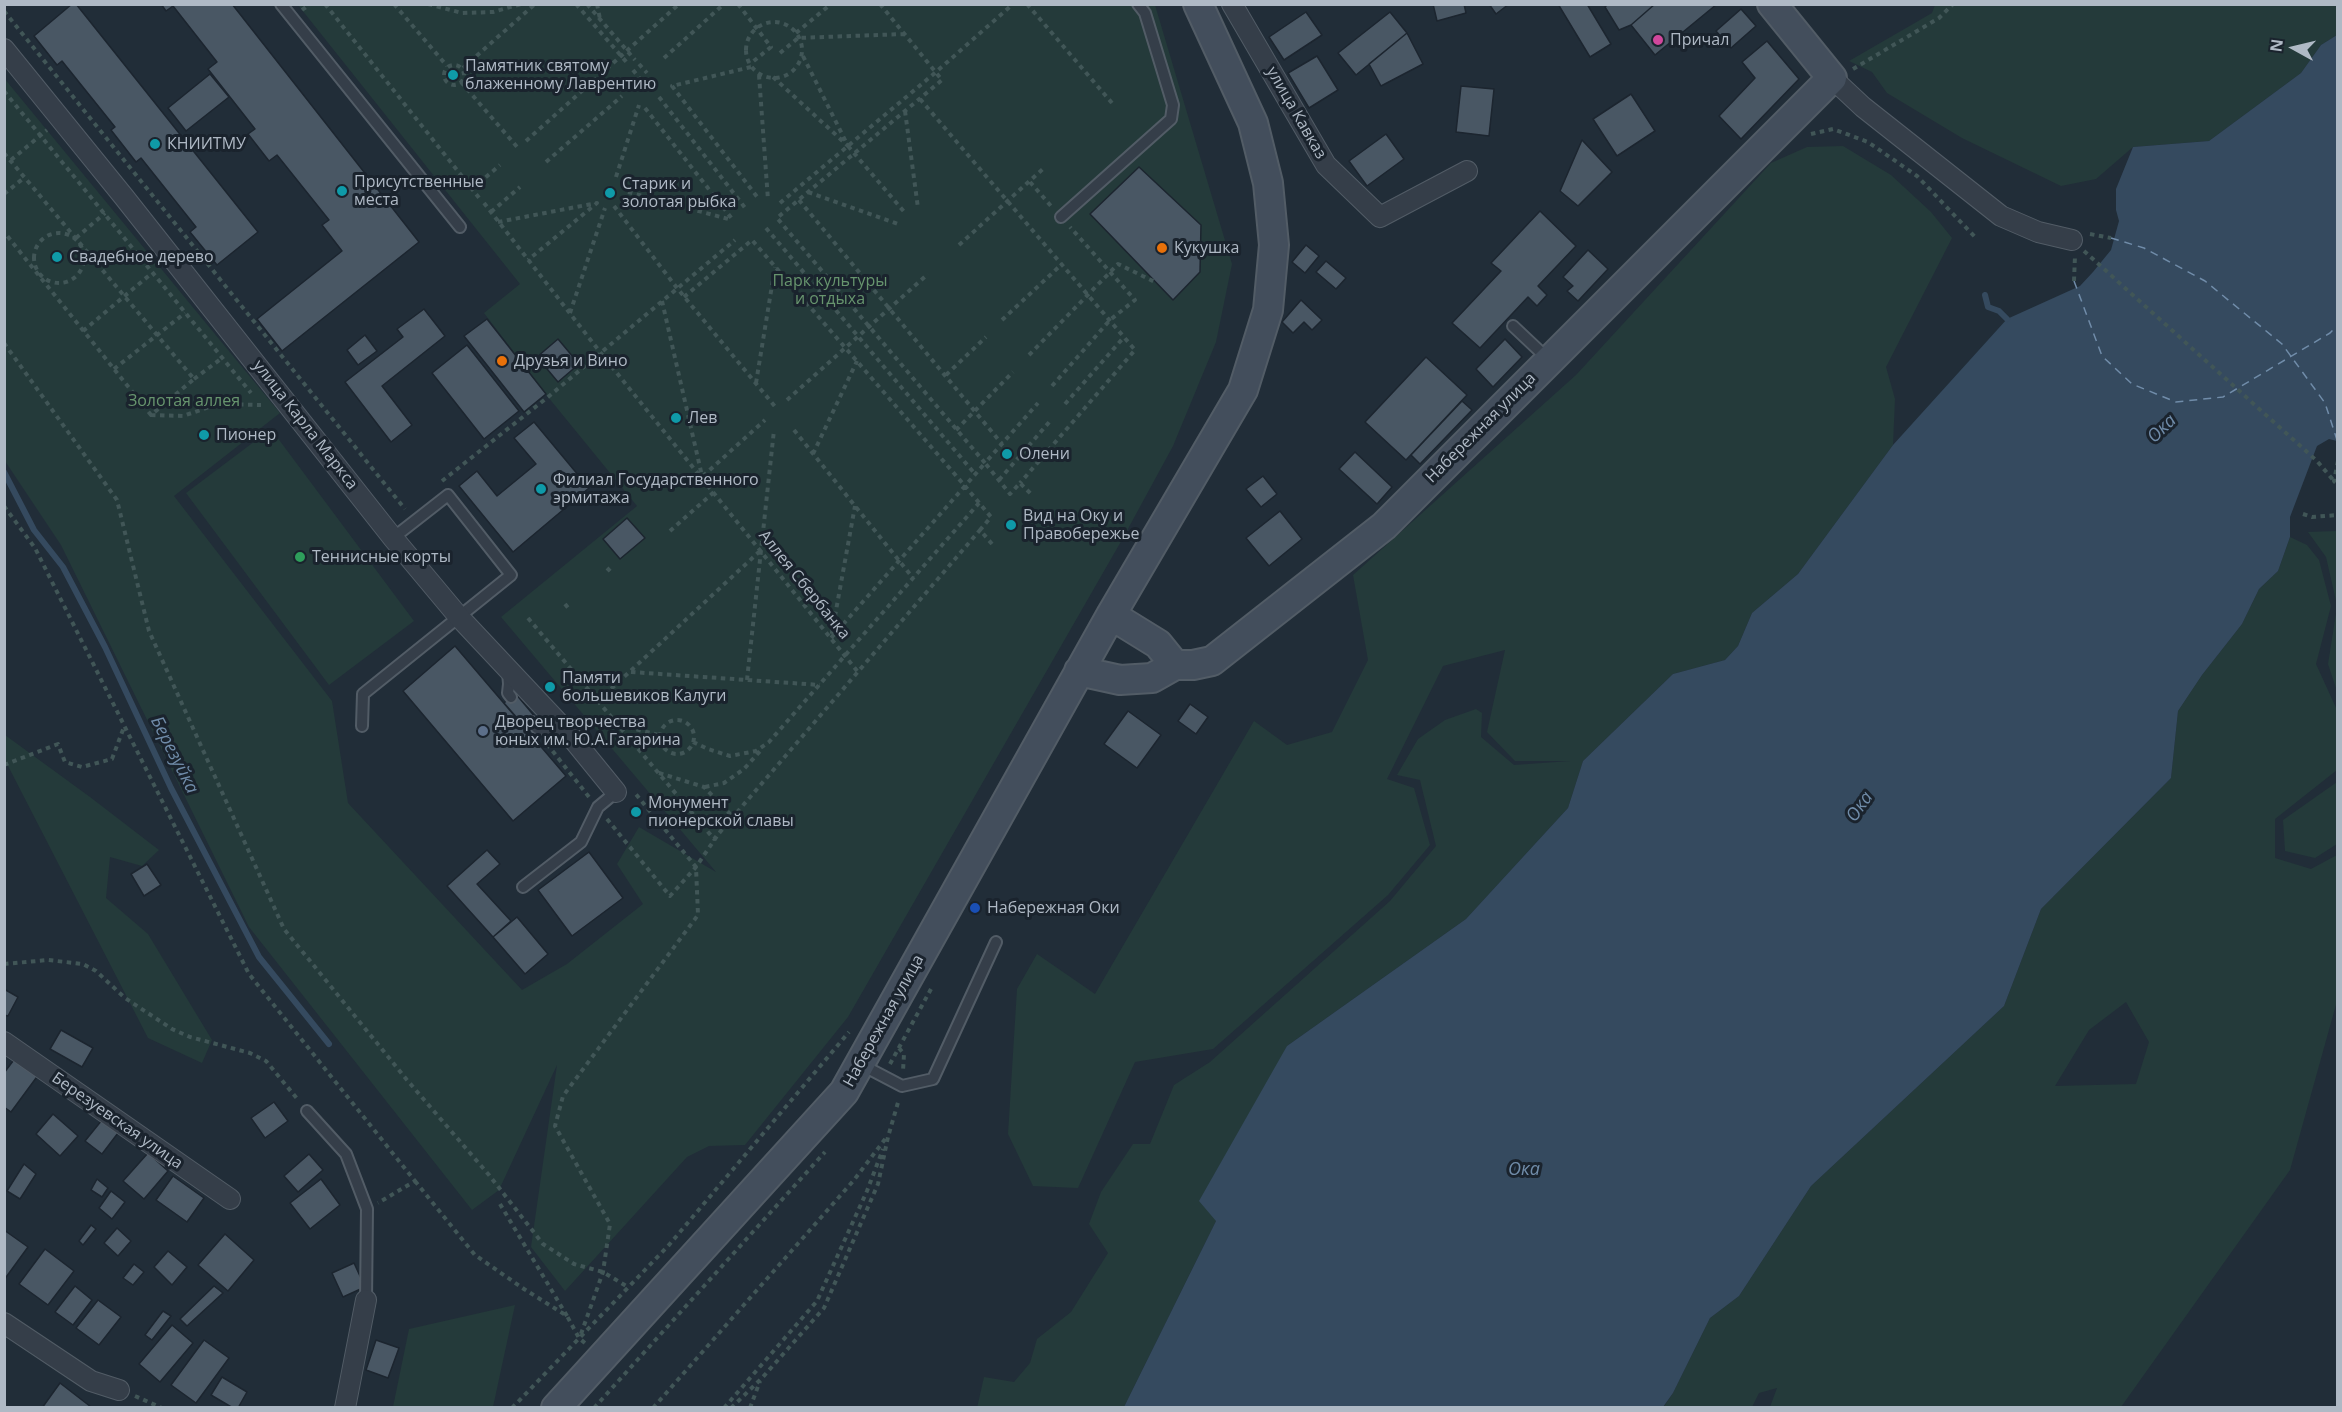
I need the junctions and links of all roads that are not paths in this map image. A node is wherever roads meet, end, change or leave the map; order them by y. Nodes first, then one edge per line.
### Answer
1 (282, 4) edge
2 (1138, 4) edge
3 (1198, 4) edge
4 (1232, 4) edge
5 (1772, 4) edge
6 (4, 49) edge
7 (1832, 78) junction
8 (1467, 171) dead end
9 (1061, 217) road end
10 (460, 227) dead end
11 (2072, 240) road end
12 (1513, 326) dead end
13 (1549, 360) junction
14 (389, 532) junction
15 (1111, 615) junction
16 (459, 617) junction
17 (1175, 665) junction
18 (507, 668) junction
19 (1079, 671) junction
20 (511, 697) dead end
21 (532, 722) dead end
22 (362, 726) dead end
23 (568, 733) junction
24 (616, 792) joint
25 (523, 887) dead end
26 (996, 942) dead end
27 (4, 1042) edge
28 (860, 1064) junction
29 (307, 1111) road end
30 (230, 1199) dead end
31 (366, 1300) joint
32 (4, 1323) edge
33 (119, 1390) road end
34 (345, 1407) edge
35 (556, 1407) edge

1 - 10 lane
2 - 9 lane
3 - 15 main road, Набережная улица
4 - 8 street, улица Кавказ
5 - 7 main road
6 - 14 street, улица Карла Маркса
7 - 11 street
7 - 13 main road, Набережная улица
12 - 13 lane
13 - 17 main road, Набережная улица
14 - 16 street, улица Карла Маркса
14 - 16 lane
15 - 17 main road
15 - 19 main road, Набережная улица
16 - 18 street, улица Карла Маркса
16 - 22 lane
17 - 19 main road, Набережная улица
18 - 20 lane
18 - 23 street, улица Карла Маркса
19 - 28 main road, Набережная улица
21 - 23 lane
23 - 24 street, улица Карла Маркса
24 - 25 lane
26 - 28 lane
27 - 30 street, Березуевская улица
28 - 35 main road, Набережная улица
29 - 31 lane
31 - 34 street
32 - 33 street

